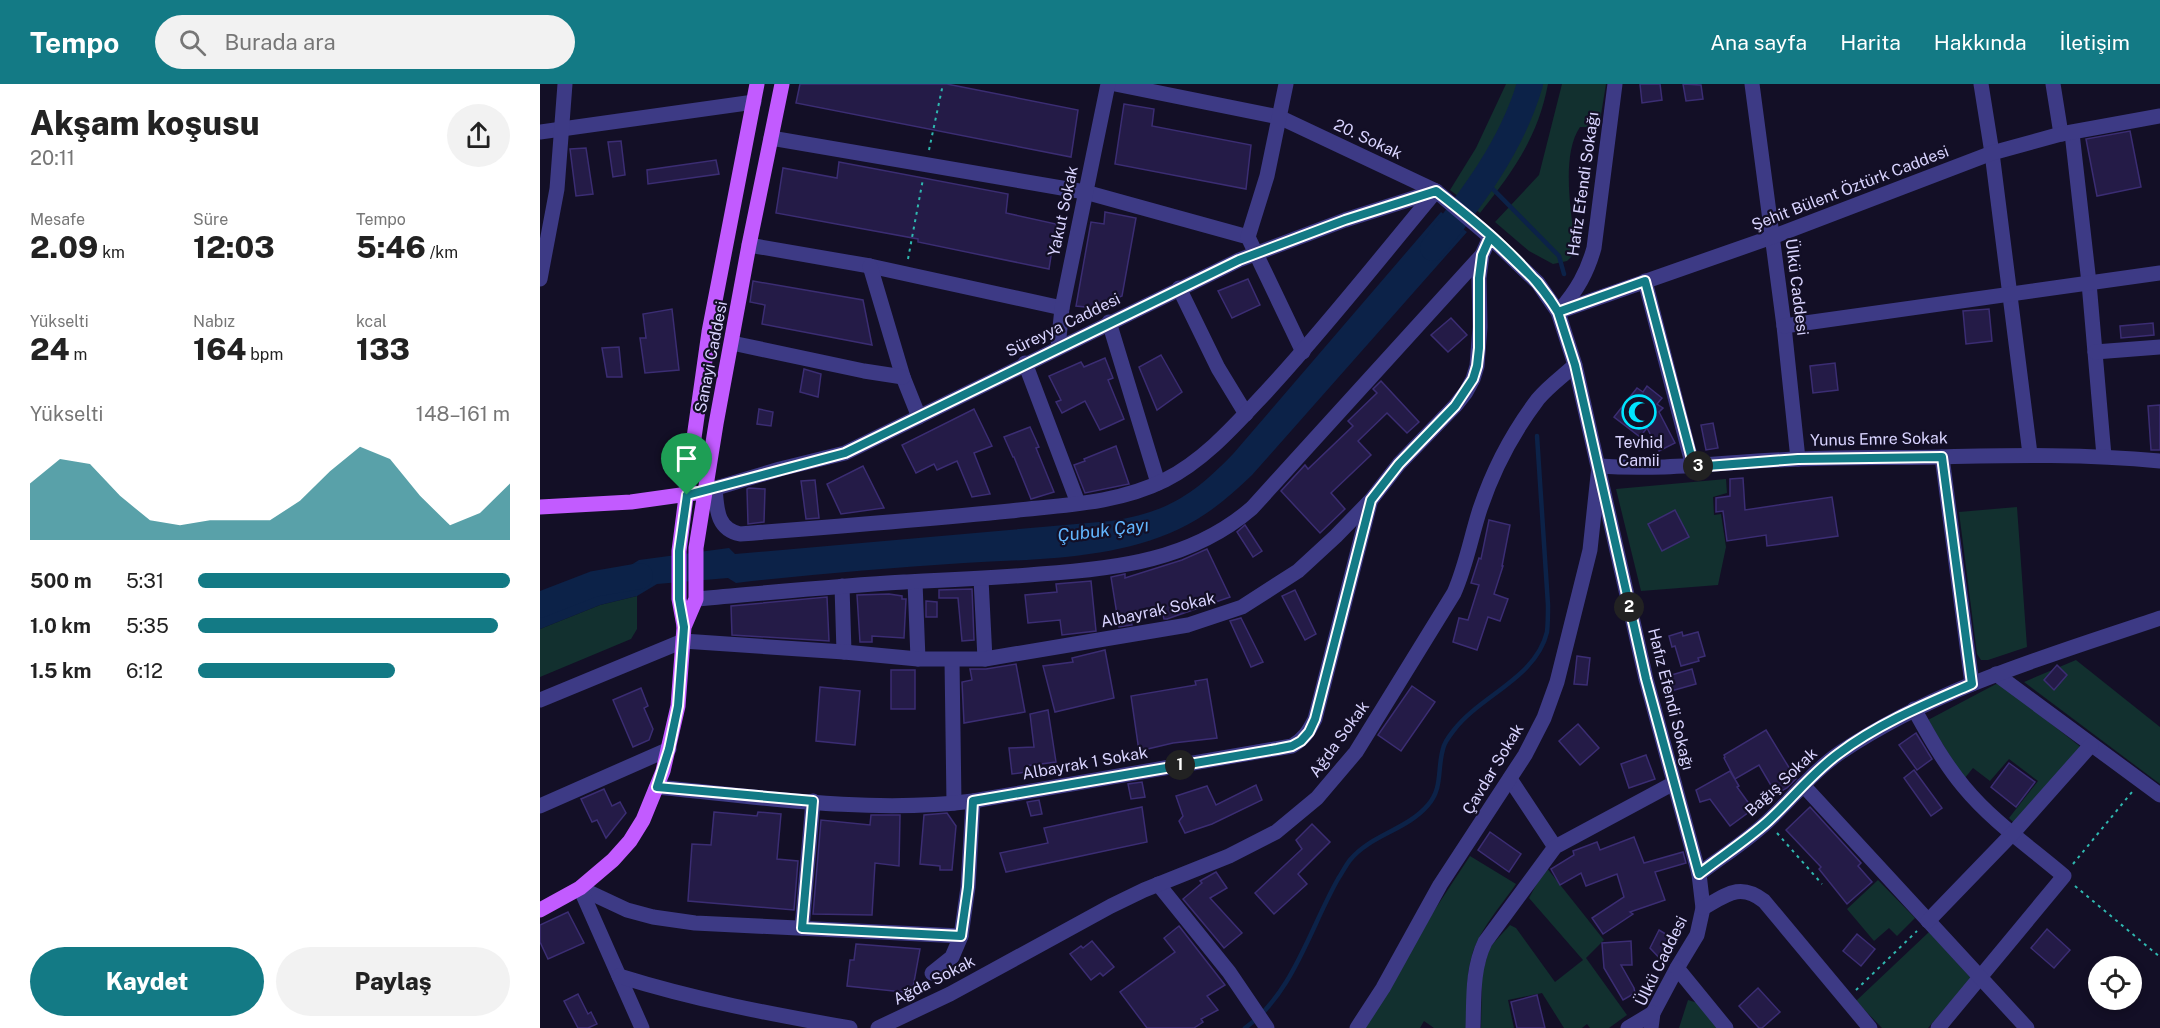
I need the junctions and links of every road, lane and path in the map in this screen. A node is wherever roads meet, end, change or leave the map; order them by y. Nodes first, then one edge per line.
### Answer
1 (565, 84) edge
2 (757, 84) edge
3 (782, 84) edge
4 (943, 84) edge
5 (1108, 84) edge
6 (1115, 84) edge
7 (1286, 84) edge
8 (1616, 84) edge
9 (1752, 84) edge
10 (1981, 84) edge
11 (2053, 84) edge
12 (754, 102) junction
13 (2160, 116) edge
14 (1279, 117) junction
15 (562, 129) junction
16 (540, 132) edge
17 (2067, 134) junction
18 (771, 138) junction
19 (1992, 153) junction
20 (926, 165) junction
21 (1437, 191) junction
22 (1085, 192) junction
23 (1490, 236) junction
24 (1248, 237) junction
25 (1772, 237) junction
26 (749, 244) junction
27 (1255, 254) junction
28 (1482, 255) junction
29 (870, 266) junction
30 (2160, 273) edge
31 (905, 274) junction
32 (540, 279) edge
33 (1645, 281) junction
34 (2089, 283) junction
35 (1179, 288) junction
36 (2010, 296) junction
37 (1062, 308) junction
38 (1558, 312) junction
39 (1109, 322) junction
40 (1784, 326) junction
41 (732, 343) junction
42 (2160, 346) edge
43 (1058, 347) junction
44 (1303, 352) junction
45 (2095, 352) junction
46 (1025, 363) junction
47 (1575, 365) junction
48 (903, 377) junction
49 (1246, 414) junction
50 (919, 417) junction
51 (2030, 454) junction
52 (2104, 456) junction
53 (1942, 457) junction
54 (1798, 459) junction
55 (2160, 461) edge
56 (1599, 466) junction
57 (1694, 467) junction
58 (1158, 483) junction
59 (711, 490) junction
60 (687, 495) junction
61 (1371, 500) junction
62 (1078, 503) junction
63 (540, 507) edge
64 (981, 579) junction
65 (915, 582) junction
66 (842, 586) junction
67 (696, 599) junction
68 (2160, 618) edge
69 (683, 634) junction
70 (844, 652) junction
71 (985, 659) junction
72 (918, 660) junction
73 (952, 660) junction
74 (1996, 674) junction
75 (1972, 684) junction
76 (540, 700) edge
77 (1914, 709) junction
78 (2091, 745) junction
79 (669, 749) junction
80 (1510, 779) junction
81 (2141, 781) junction
82 (1674, 783) junction
83 (1803, 785) junction
84 (657, 787) junction
85 (2160, 795) edge
86 (813, 801) junction
87 (973, 801) junction
88 (954, 803) junction
89 (540, 806) edge
90 (1767, 822) junction
91 (2013, 833) junction
92 (1555, 847) junction
93 (1699, 874) junction
94 (2064, 876) junction
95 (1158, 884) junction
96 (1822, 884) dead end
97 (580, 888) junction
98 (1703, 908) junction
99 (540, 910) edge
100 (1928, 921) junction
101 (802, 928) junction
102 (961, 936) junction
103 (2160, 957) edge
104 (1677, 968) junction
105 (932, 973) dead end
106 (619, 976) junction
107 (1981, 978) junction
108 (1846, 999) junction
109 (1652, 1021) edge
110 (642, 1028) edge
111 (850, 1028) edge
112 (878, 1028) edge
113 (1267, 1028) edge
114 (1357, 1028) edge
115 (1473, 1028) edge
116 (1628, 1028) edge
117 (1726, 1028) edge
118 (1870, 1028) edge
119 (1938, 1028) edge
120 (2027, 1028) edge

1 - 15 street
2 - 12 main road, Sanayi Caddesi
3 - 18 main road, Sanayi Caddesi
4 - 20 path
5 - 22 street, Yakut Sokak
6 - 14 street, 20. Sokak
7 - 14 street
8 - 38 street, Hafız Efendi Sokağı
9 - 25 street, Ülkü Caddesi
10 - 19 street
11 - 17 street
12 - 15 street
12 - 60 main road, Sanayi Caddesi
13 - 17 street, Şehit Bülent Öztürk Caddesi
14 - 21 street, 20. Sokak
14 - 24 street
15 - 16 street
15 - 32 street
17 - 19 street, Şehit Bülent Öztürk Caddesi
17 - 34 street
18 - 20 street
18 - 26 main road, Sanayi Caddesi
19 - 25 street, Şehit Bülent Öztürk Caddesi
19 - 36 street
20 - 22 street
20 - 31 path
21 - 23 street, 20. Sokak
21 - 27 street, Süreyya Caddesi
21 - 44 street
22 - 24 street
22 - 37 street, Yakut Sokak
23 - 28 street, Albayrak Sokak
23 - 38 street, 20. Sokak
24 - 27 street
25 - 33 street, Şehit Bülent Öztürk Caddesi
25 - 40 street, Ülkü Caddesi
26 - 29 street
26 - 41 main road, Sanayi Caddesi
27 - 35 street, Süreyya Caddesi
27 - 44 street
28 - 61 street, Albayrak Sokak
28 - 64 street
29 - 31 street
29 - 48 street
30 - 34 street
31 - 37 street
33 - 38 street, Şehit Bülent Öztürk Caddesi
33 - 57 street
34 - 36 street
34 - 45 street
35 - 39 street, Süreyya Caddesi
35 - 49 street
36 - 40 street
36 - 51 street
37 - 43 street, Yakut Sokak
38 - 47 street, Hafız Efendi Sokağı
39 - 43 street, Süreyya Caddesi
39 - 58 street
40 - 54 street, Ülkü Caddesi
41 - 48 street
41 - 59 main road, Sanayi Caddesi
42 - 45 street
43 - 46 street, Süreyya Caddesi
44 - 49 street
45 - 52 street
46 - 50 street, Süreyya Caddesi
46 - 62 street
47 - 56 street, Hafız Efendi Sokağı
47 - 95 street, Ağda Sokak
48 - 50 street
49 - 58 street
50 - 59 street, Süreyya Caddesi
51 - 52 street, Yunus Emre Sokak
51 - 53 street, Yunus Emre Sokak
52 - 55 street, Yunus Emre Sokak
53 - 54 street, Yunus Emre Sokak
53 - 75 street
54 - 57 street, Yunus Emre Sokak
56 - 57 street, Yunus Emre Sokak
56 - 80 street, Çavdar Sokak
56 - 82 street, Hafız Efendi Sokağı
58 - 62 street
59 - 60 main road
59 - 62 street
59 - 67 main road, Sanayi Caddesi
60 - 63 main road
60 - 69 main road, Sanayi Caddesi
61 - 71 street, Albayrak Sokak
61 - 87 street, Albayrak 1 Sokak
64 - 65 street
64 - 71 street
65 - 66 street
65 - 72 street
66 - 67 street
66 - 70 street
67 - 69 main road, Sanayi Caddesi
68 - 74 street, Bağış Sokak
69 - 70 street, Albayrak Sokak
69 - 76 street
69 - 79 main road
70 - 72 street, Albayrak Sokak
71 - 73 street, Albayrak Sokak
72 - 73 street, Albayrak Sokak
73 - 88 street
74 - 75 street, Bağış Sokak
74 - 78 street
75 - 77 street, Bağış Sokak
77 - 83 street, Bağış Sokak
77 - 91 street
78 - 81 street
78 - 91 street
79 - 84 main road
79 - 89 street
80 - 92 street
80 - 114 street, Çavdar Sokak
81 - 85 street
81 - 94 path
82 - 92 street
82 - 93 street, Hafız Efendi Sokağı
83 - 90 street, Bağış Sokak
83 - 100 street
84 - 86 street, Albayrak 1 Sokak
84 - 97 main road
86 - 88 street, Albayrak 1 Sokak
86 - 101 street
87 - 88 street, Albayrak 1 Sokak
87 - 102 street
90 - 93 street, Bağış Sokak
90 - 96 path
91 - 94 street
91 - 100 street
92 - 115 street
93 - 98 street, Ülkü Caddesi
94 - 103 path
94 - 107 street
95 - 112 street, Ağda Sokak
95 - 113 street
97 - 99 main road
97 - 101 street
97 - 106 street
98 - 104 street, Ülkü Caddesi
98 - 108 street
100 - 107 street
100 - 108 path
101 - 102 street
102 - 105 street
104 - 109 street, Ülkü Caddesi
104 - 117 street
106 - 110 street
106 - 111 street
107 - 119 street
107 - 120 street
108 - 118 street
109 - 116 street

